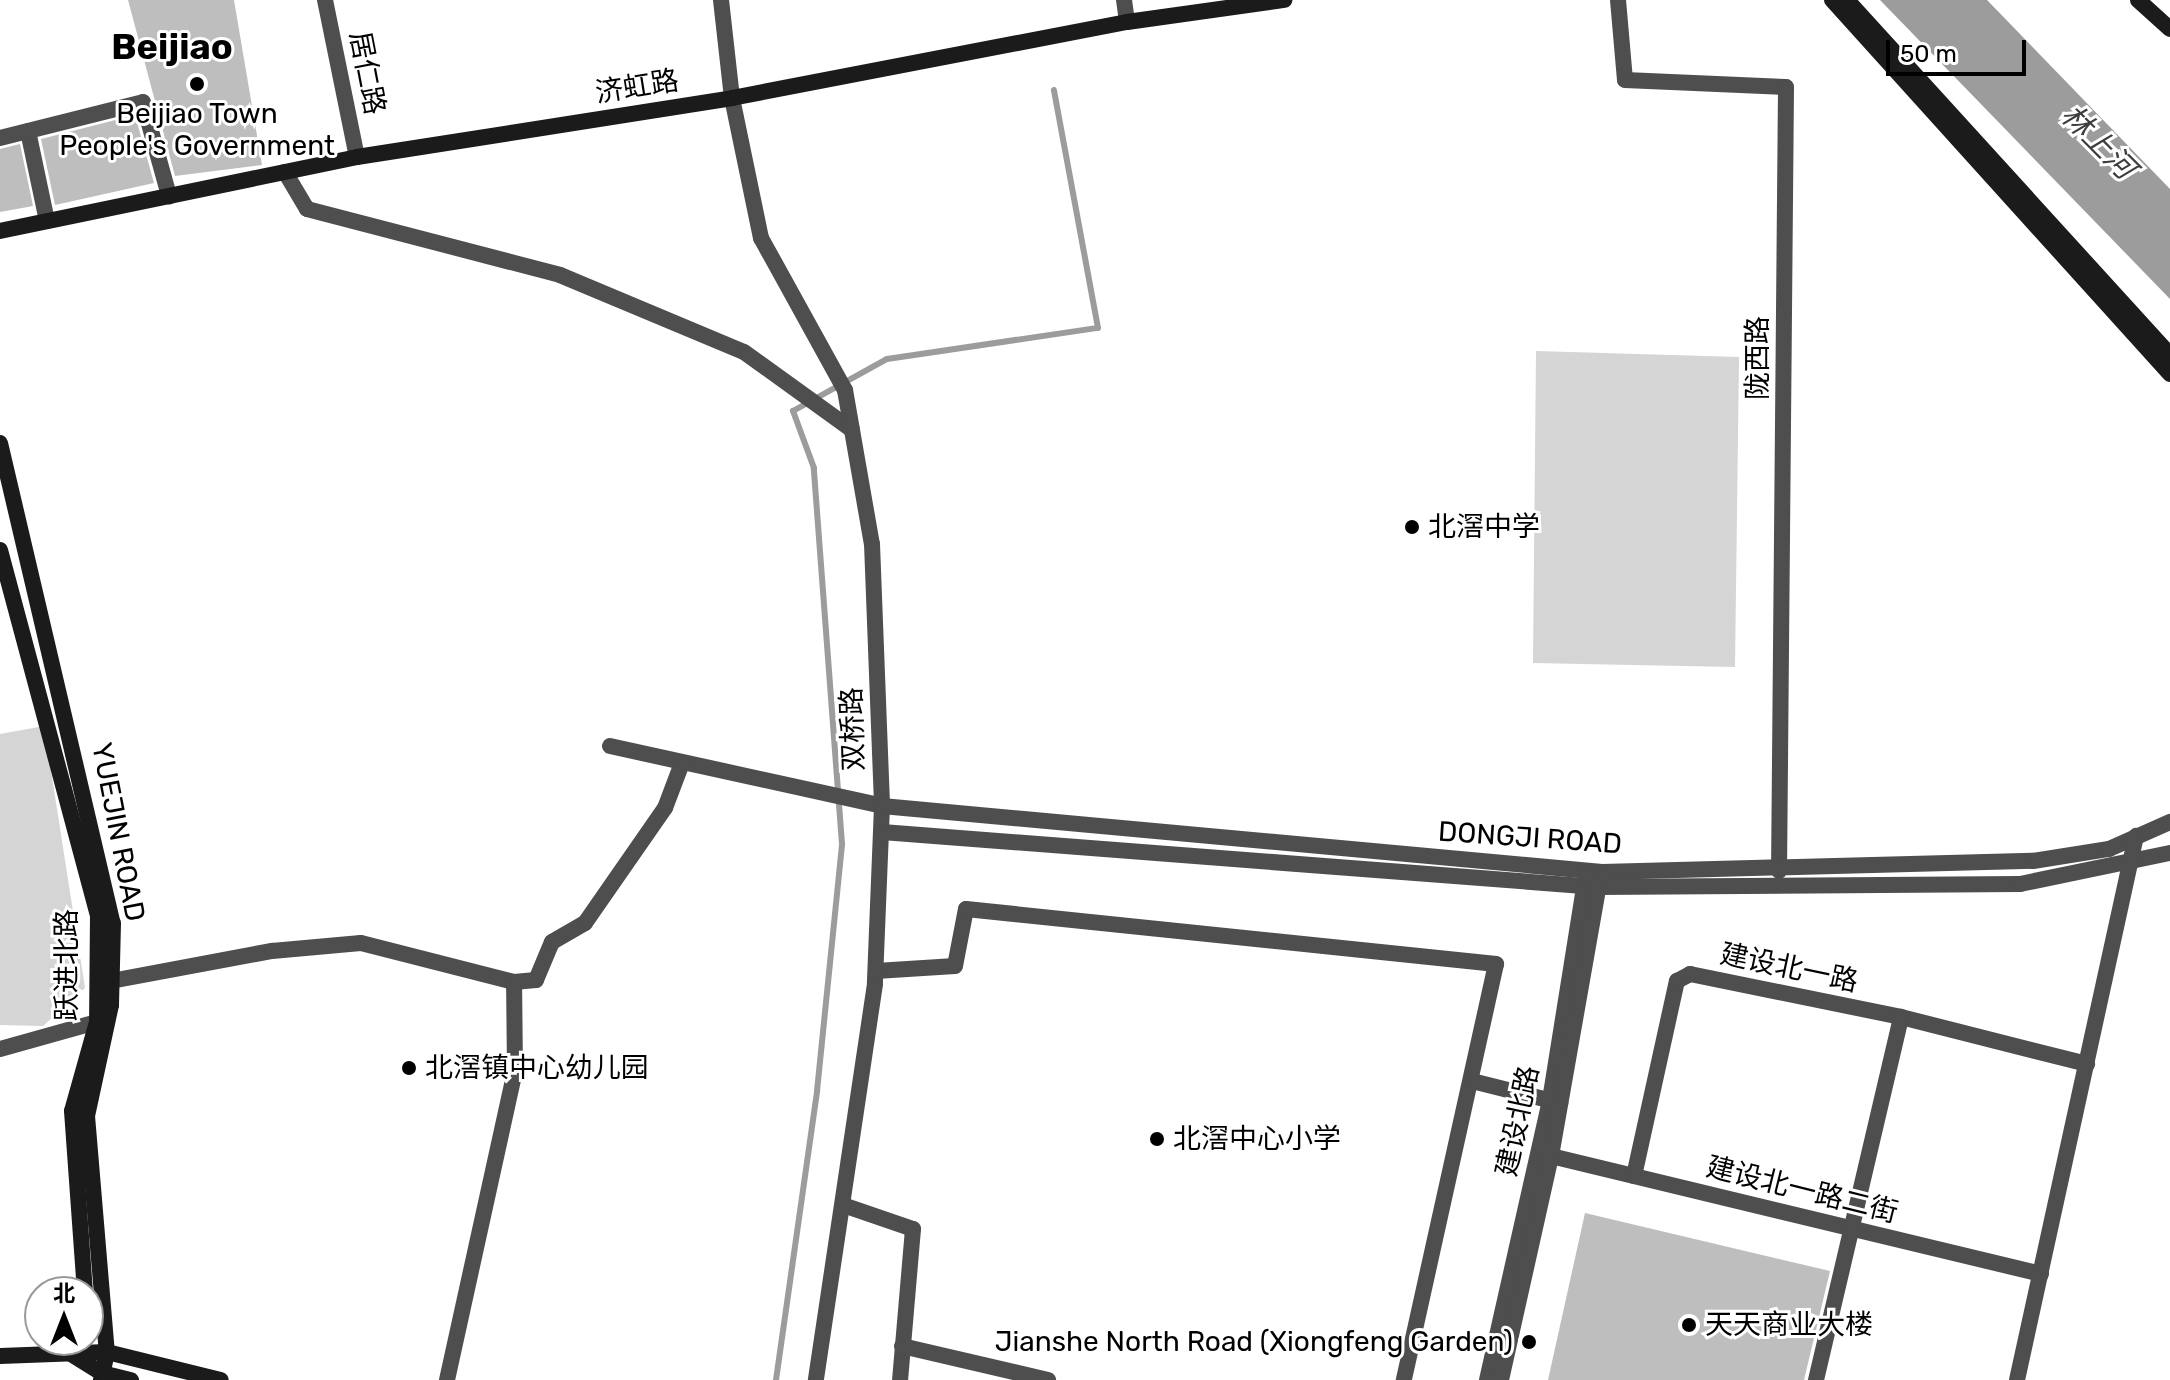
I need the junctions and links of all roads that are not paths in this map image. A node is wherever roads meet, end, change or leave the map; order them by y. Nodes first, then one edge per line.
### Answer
1 (325, 0) edge
2 (721, 0) edge
3 (1124, 0) edge
4 (1284, 0) edge
5 (1618, 0) edge
6 (1832, 0) edge
7 (1847, 0) edge
8 (2138, 0) edge
9 (1127, 22) junction
10 (2170, 29) edge
11 (732, 98) junction
12 (28, 131) junction
13 (0, 138) edge
14 (357, 157) junction
15 (285, 172) junction
16 (169, 196) junction
17 (47, 221) junction
18 (0, 231) edge
19 (2170, 355) edge
20 (2170, 374) edge
21 (852, 430) junction
22 (0, 443) edge
23 (0, 550) edge
24 (610, 746) dead end
25 (682, 763) junction
26 (882, 806) junction
27 (2170, 822) edge
28 (882, 832) junction
29 (2136, 836) junction
30 (2170, 853) edge
31 (2129, 865) junction
32 (1779, 871) junction
33 (1592, 879) junction
34 (876, 971) junction
35 (111, 981) junction
36 (514, 982) junction
37 (1901, 1017) junction
38 (97, 1022) junction
39 (0, 1049) edge
40 (2087, 1064) junction
41 (1472, 1081) junction
42 (1556, 1102) junction
43 (1551, 1156) junction
44 (1634, 1176) junction
45 (843, 1205) junction
46 (1853, 1229) junction
47 (2041, 1274) junction
48 (84, 1276) edge
49 (902, 1346) junction
50 (104, 1351) edge
51 (107, 1352) junction
52 (24, 1355) edge
53 (0, 1356) edge
54 (74, 1356) edge
55 (102, 1376) edge
56 (131, 1380) edge
57 (221, 1380) edge
58 (447, 1380) edge
59 (816, 1380) edge
60 (900, 1380) edge
61 (1048, 1380) edge
62 (1404, 1380) edge
63 (1487, 1380) edge
64 (1501, 1380) edge
65 (1816, 1380) edge
66 (2017, 1380) edge

1 - 14 street, 居仁路
2 - 11 street, 双桥路
3 - 9 street
4 - 9 main road, 济虹路
5 - 32 street, 陇西路
6 - 20 main road
7 - 19 main road
8 - 10 main road
9 - 11 main road, 济虹路
11 - 14 main road, 济虹路
11 - 21 street, 双桥路
12 - 13 street
12 - 16 street
12 - 17 street
14 - 15 main road, 济虹路
15 - 16 main road, 济虹路
15 - 21 street
16 - 17 main road, 济虹路
17 - 18 main road, 济虹路
21 - 26 street, 双桥路
22 - 35 main road, YUEJIN ROAD
23 - 38 main road, 跃进北路
24 - 25 street, DONGJI ROAD
25 - 26 street, DONGJI ROAD
25 - 36 street
26 - 28 street, 双桥路
26 - 33 street, DONGJI ROAD
27 - 29 street, DONGJI ROAD
28 - 33 street, DONGJI ROAD
28 - 34 street, 双桥路
29 - 31 street
29 - 32 street, DONGJI ROAD
30 - 31 street, DONGJI ROAD
31 - 33 street, DONGJI ROAD
31 - 40 street
32 - 33 street, DONGJI ROAD
33 - 42 street
34 - 41 street
34 - 45 street, 双桥路
35 - 36 street
35 - 51 main road, YUEJIN ROAD
36 - 58 street
37 - 40 street, 建设北一路
37 - 44 street, 建设北一路
37 - 46 street
38 - 39 street
38 - 48 main road, 跃进北路
40 - 47 street
41 - 42 street
41 - 62 street
42 - 43 street
42 - 63 street, 建设北路
43 - 44 street, 建设北一路二街
43 - 64 street
44 - 46 street, 建设北一路二街
45 - 49 street
45 - 59 street, 双桥路
46 - 47 street, 建设北一路二街
46 - 65 street
47 - 66 street
49 - 60 street
49 - 61 street
50 - 51 main road
51 - 55 main road, YUEJIN ROAD
51 - 57 main road
52 - 53 main road
54 - 55 main road
55 - 56 main road

